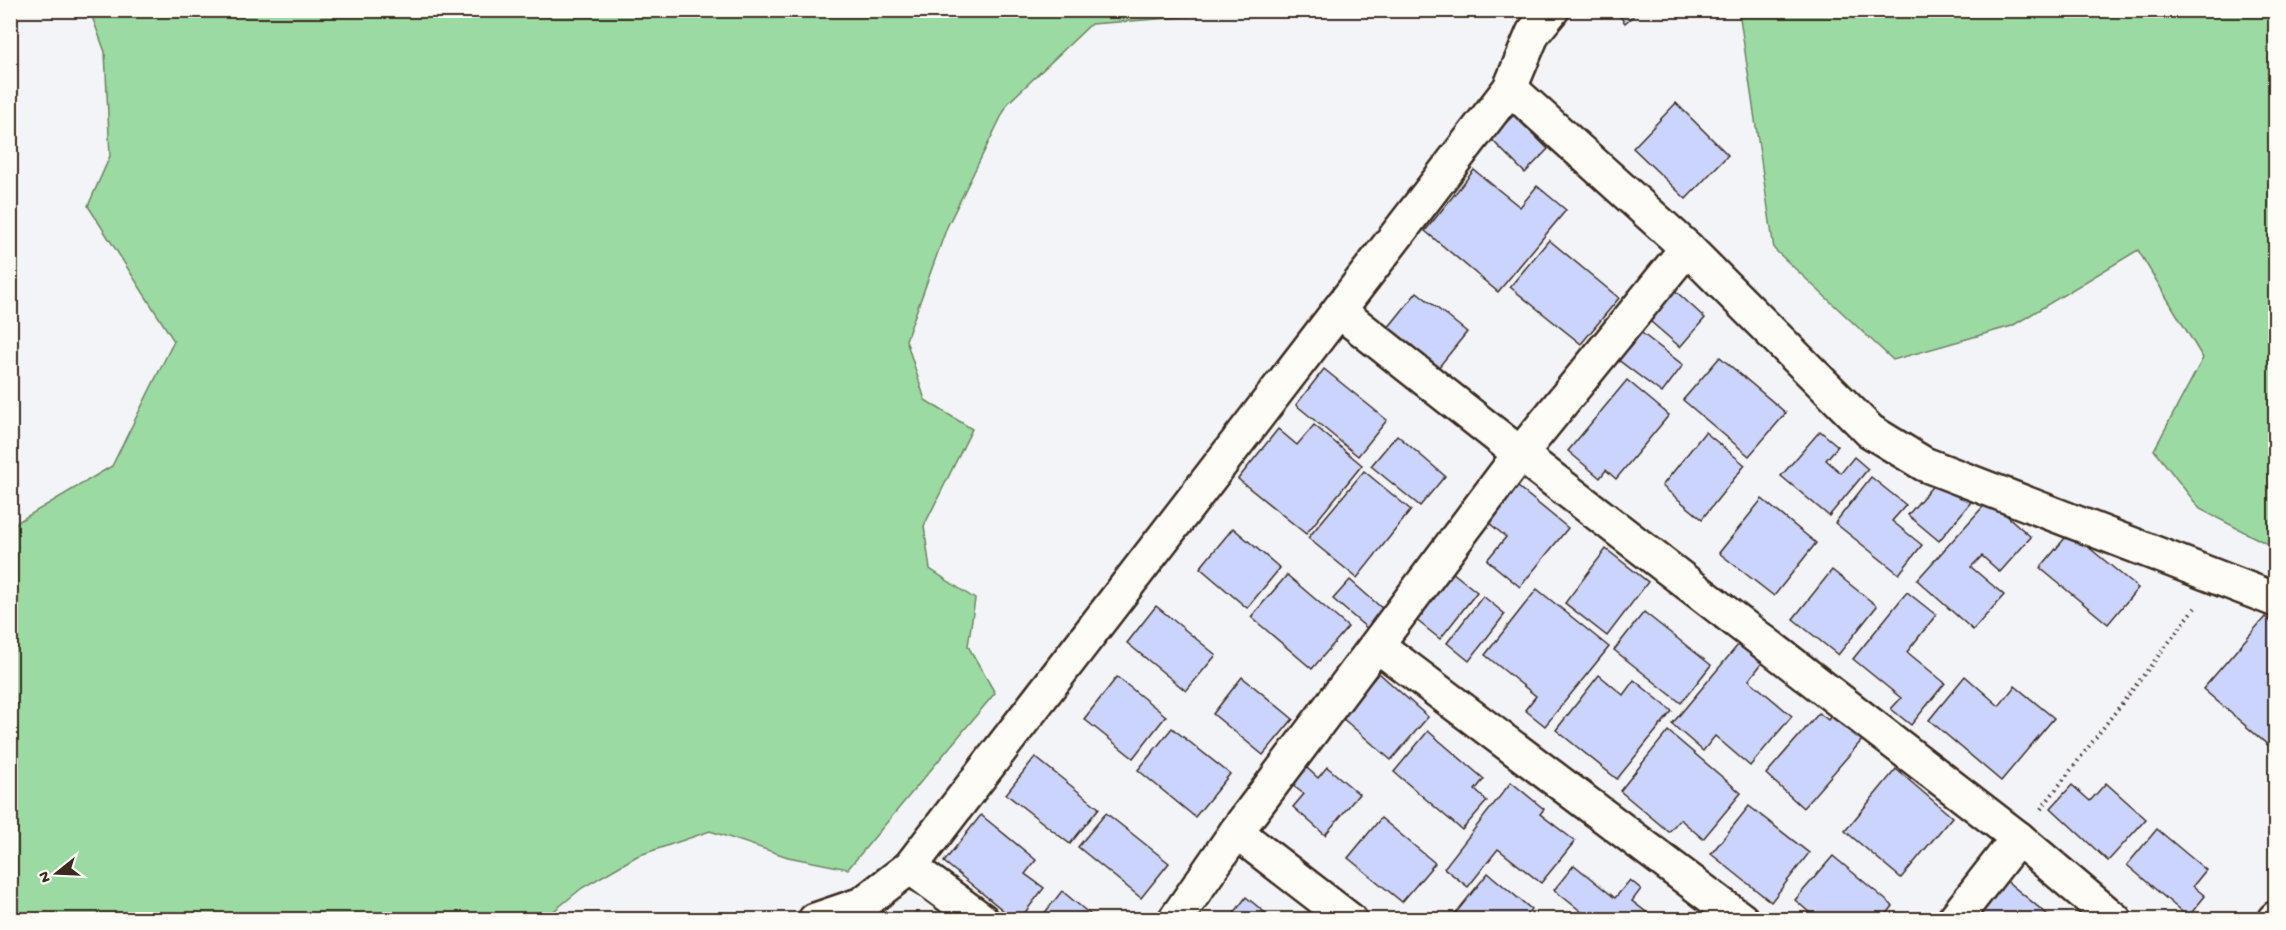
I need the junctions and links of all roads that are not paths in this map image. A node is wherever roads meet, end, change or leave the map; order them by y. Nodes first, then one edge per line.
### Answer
1 (1552, 10) edge
2 (1510, 88) junction
3 (1687, 248) junction
4 (1339, 310) junction
5 (1520, 454) junction
6 (2276, 600) edge
7 (1378, 646) junction
8 (1236, 832) junction
9 (2018, 838) junction
10 (910, 867) junction
11 (814, 920) edge
12 (982, 920) edge
13 (1175, 920) edge
14 (1350, 920) edge
15 (1742, 920) edge
16 (1954, 920) edge
17 (2115, 920) edge

1 - 2 street
2 - 3 street
2 - 4 street
3 - 5 street
3 - 6 street
4 - 5 street
4 - 10 street
5 - 7 street
5 - 9 street
7 - 8 street
7 - 15 street
8 - 13 street
8 - 14 street
9 - 16 street
9 - 17 street
10 - 11 street
10 - 12 street

